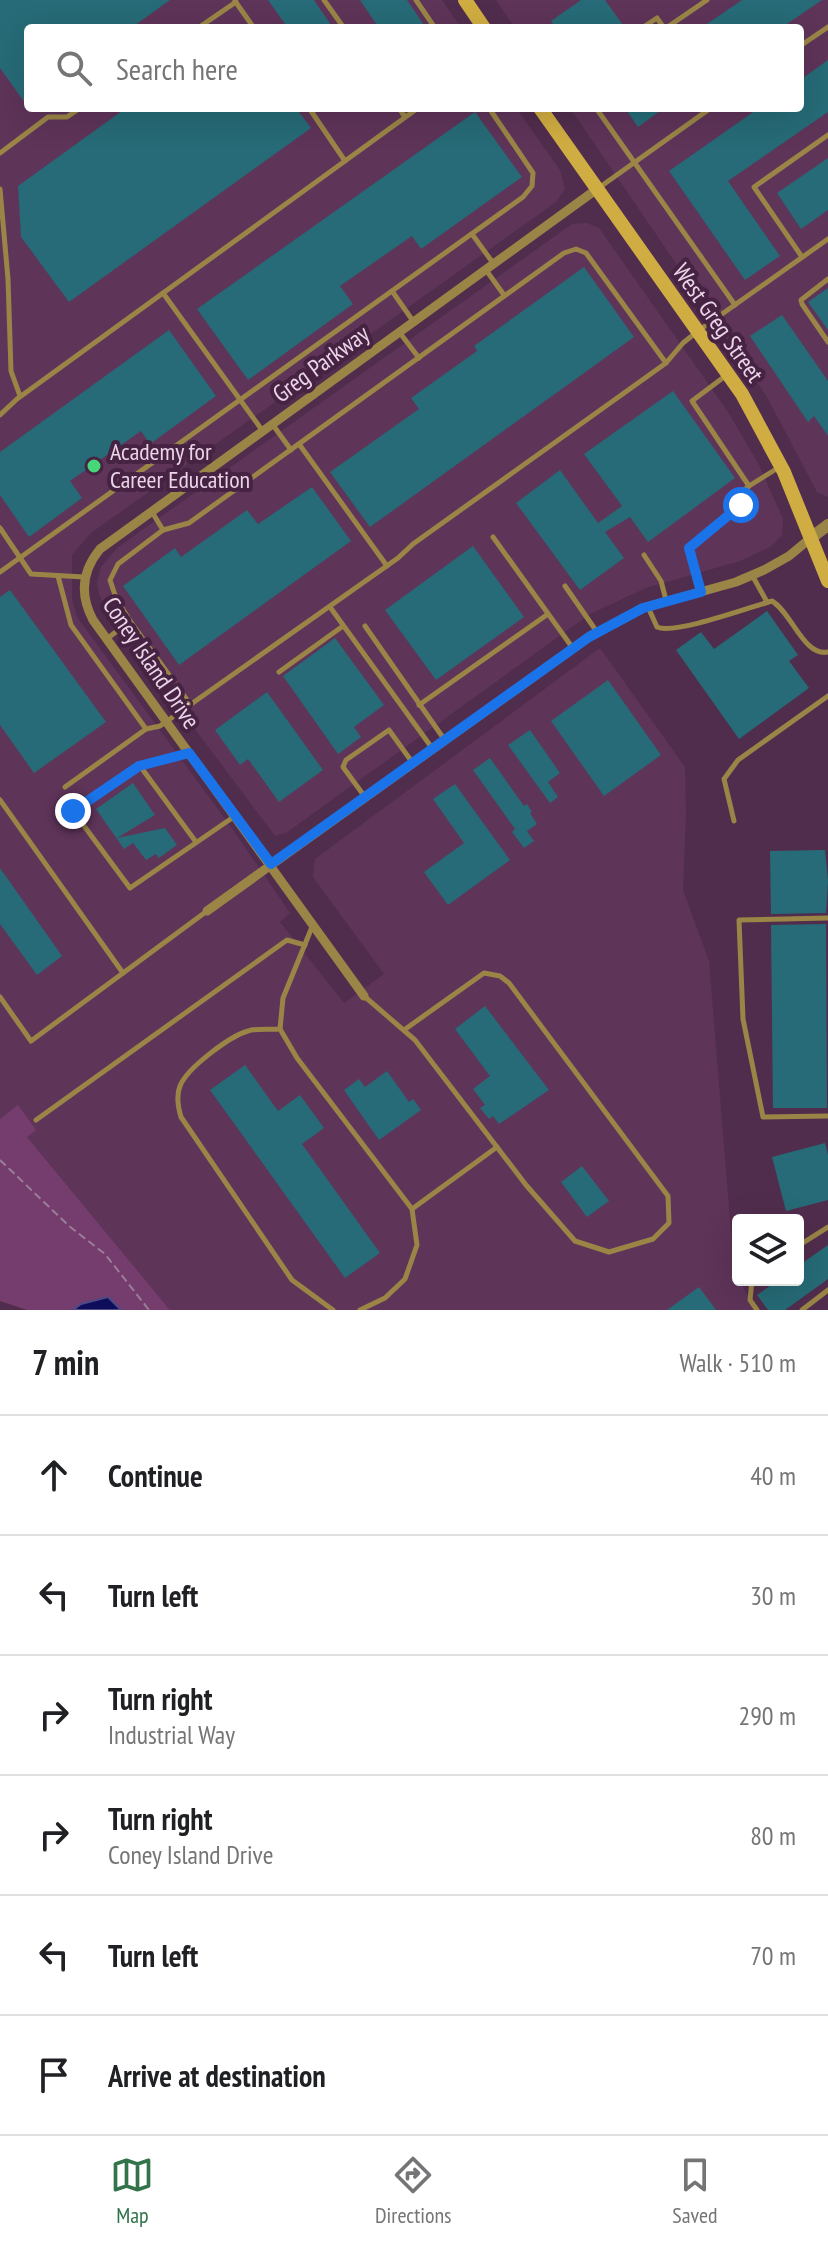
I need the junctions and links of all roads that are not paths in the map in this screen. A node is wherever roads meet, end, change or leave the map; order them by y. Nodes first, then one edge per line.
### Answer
1 (324, 0) edge
2 (416, 0) edge
3 (465, 0) edge
4 (707, 0) edge
5 (236, 1) edge
6 (204, 24) edge
7 (251, 24) edge
8 (341, 24) edge
9 (432, 24) edge
10 (481, 24) edge
11 (671, 24) edge
12 (828, 27) edge
13 (804, 43) edge
14 (74, 112) edge
15 (312, 112) edge
16 (402, 112) edge
17 (412, 112) edge
18 (492, 112) edge
19 (543, 112) edge
20 (599, 112) edge
21 (705, 112) edge
22 (405, 117) junction
23 (828, 135) edge
24 (0, 153) edge
25 (345, 161) junction
26 (634, 162) junction
27 (0, 189) edge
28 (597, 189) junction
29 (472, 234) junction
30 (828, 239) edge
31 (802, 257) junction
32 (490, 267) junction
33 (828, 279) edge
34 (392, 291) junction
35 (163, 293) junction
36 (504, 295) junction
37 (735, 305) junction
38 (414, 322) junction
39 (698, 331) junction
40 (400, 332) junction
41 (828, 342) edge
42 (419, 358) junction
43 (666, 363) junction
44 (728, 374) junction
45 (20, 396) junction
46 (240, 400) junction
47 (0, 415) edge
48 (273, 424) junction
49 (263, 431) junction
50 (299, 444) junction
51 (291, 450) junction
52 (781, 466) junction
53 (749, 486) junction
54 (152, 511) junction
55 (828, 525) edge
56 (0, 528) edge
57 (163, 530) junction
58 (493, 537) dead end
59 (812, 537) junction
60 (644, 555) dead end
61 (21, 557) junction
62 (387, 566) junction
63 (0, 572) edge
64 (752, 575) junction
65 (58, 576) junction
66 (84, 580) junction
67 (828, 581) edge
68 (565, 586) dead end
69 (701, 592) junction
70 (666, 600) junction
71 (767, 602) junction
72 (648, 606) junction
73 (330, 607) junction
74 (548, 614) junction
75 (130, 621) junction
76 (343, 626) junction
77 (365, 626) dead end
78 (597, 632) junction
79 (106, 639) junction
80 (573, 648) junction
81 (828, 652) edge
82 (279, 672) dead end
83 (828, 696) edge
84 (190, 704) junction
85 (419, 705) junction
86 (166, 722) junction
87 (146, 729) junction
88 (445, 740) junction
89 (433, 749) junction
90 (189, 753) junction
91 (413, 763) junction
92 (139, 766) junction
93 (65, 787) dead end
94 (365, 797) junction
95 (0, 800) edge
96 (236, 815) junction
97 (734, 821) dead end
98 (196, 842) junction
99 (271, 864) junction
100 (207, 911) joint
101 (828, 918) edge
102 (312, 927) junction
103 (305, 945) junction
104 (123, 973) junction
105 (364, 996) joint
106 (0, 997) edge
107 (280, 1029) junction
108 (404, 1030) junction
109 (828, 1116) edge
110 (36, 1120) dead end
111 (497, 1147) junction
112 (412, 1209) junction
113 (828, 1227) edge
114 (804, 1242) edge
115 (751, 1286) edge
116 (828, 1290) edge
117 (333, 1310) edge
118 (360, 1310) edge
119 (757, 1310) edge
120 (802, 1310) edge

1 - 8 lane
2 - 9 lane
3 - 10 main road
4 - 11 lane
5 - 6 lane
5 - 7 lane
12 - 13 lane
14 - 24 lane
15 - 25 lane
16 - 22 lane
17 - 22 lane
18 - 29 lane
19 - 28 main road, West Greg Street
20 - 26 lane
21 - 26 lane
22 - 25 lane
23 - 31 lane
25 - 35 lane
26 - 28 lane
26 - 37 lane
27 - 45 lane
28 - 32 street, Greg Parkway
28 - 39 main road, West Greg Street
29 - 32 lane
29 - 34 lane
30 - 31 lane
31 - 37 lane
32 - 36 lane
32 - 38 street, Greg Parkway
33 - 41 lane
34 - 38 lane
34 - 46 lane
35 - 45 lane
35 - 46 lane
36 - 42 lane
36 - 43 lane
37 - 39 lane
38 - 40 street, Greg Parkway
39 - 43 lane
39 - 44 main road, West Greg Street
40 - 42 lane
40 - 48 street, Greg Parkway
42 - 50 lane
43 - 62 lane
44 - 52 main road, West Greg Street
44 - 53 lane
45 - 47 lane
46 - 49 lane
46 - 61 lane
48 - 49 street, Greg Parkway
48 - 51 lane
49 - 54 street, Greg Parkway
50 - 51 lane
50 - 62 lane
51 - 57 lane
52 - 53 lane
52 - 59 main road, West Greg Street
53 - 69 lane
54 - 57 lane
54 - 66 street, Greg Parkway
55 - 59 street
56 - 61 lane
57 - 75 lane
58 - 74 lane
59 - 64 street
59 - 67 main road, West Greg Street
60 - 70 lane
61 - 63 lane
61 - 65 lane
62 - 73 lane
64 - 69 street
64 - 71 lane
65 - 66 lane
65 - 87 lane
66 - 79 street, Coney Island Drive
68 - 78 lane
69 - 70 street
70 - 72 street
71 - 72 lane
71 - 81 lane
72 - 78 street
73 - 76 lane
73 - 84 lane
74 - 80 lane
74 - 85 lane
75 - 79 lane
75 - 84 lane
76 - 82 lane
76 - 89 lane
77 - 85 lane
78 - 80 street
79 - 86 street, Coney Island Drive
80 - 88 street
83 - 97 lane
84 - 86 lane
85 - 88 lane
86 - 87 lane
86 - 90 street, Coney Island Drive
87 - 93 lane
88 - 89 street
89 - 91 street
90 - 92 lane
90 - 96 street, Coney Island Drive
91 - 94 street
91 - 94 lane
92 - 98 lane
92 - 98 lane
94 - 99 street
95 - 104 lane
96 - 98 lane
96 - 99 street, Coney Island Drive
99 - 100 street
99 - 102 street, Coney Island Drive
100 - 104 lane
101 - 109 lane
102 - 103 lane
102 - 105 street, Coney Island Drive
103 - 107 lane
103 - 110 lane
104 - 106 lane
105 - 108 lane
107 - 112 lane
107 - 117 lane
108 - 111 lane
108 - 111 lane
111 - 112 lane
112 - 118 lane
113 - 114 lane
115 - 119 lane
116 - 120 lane

